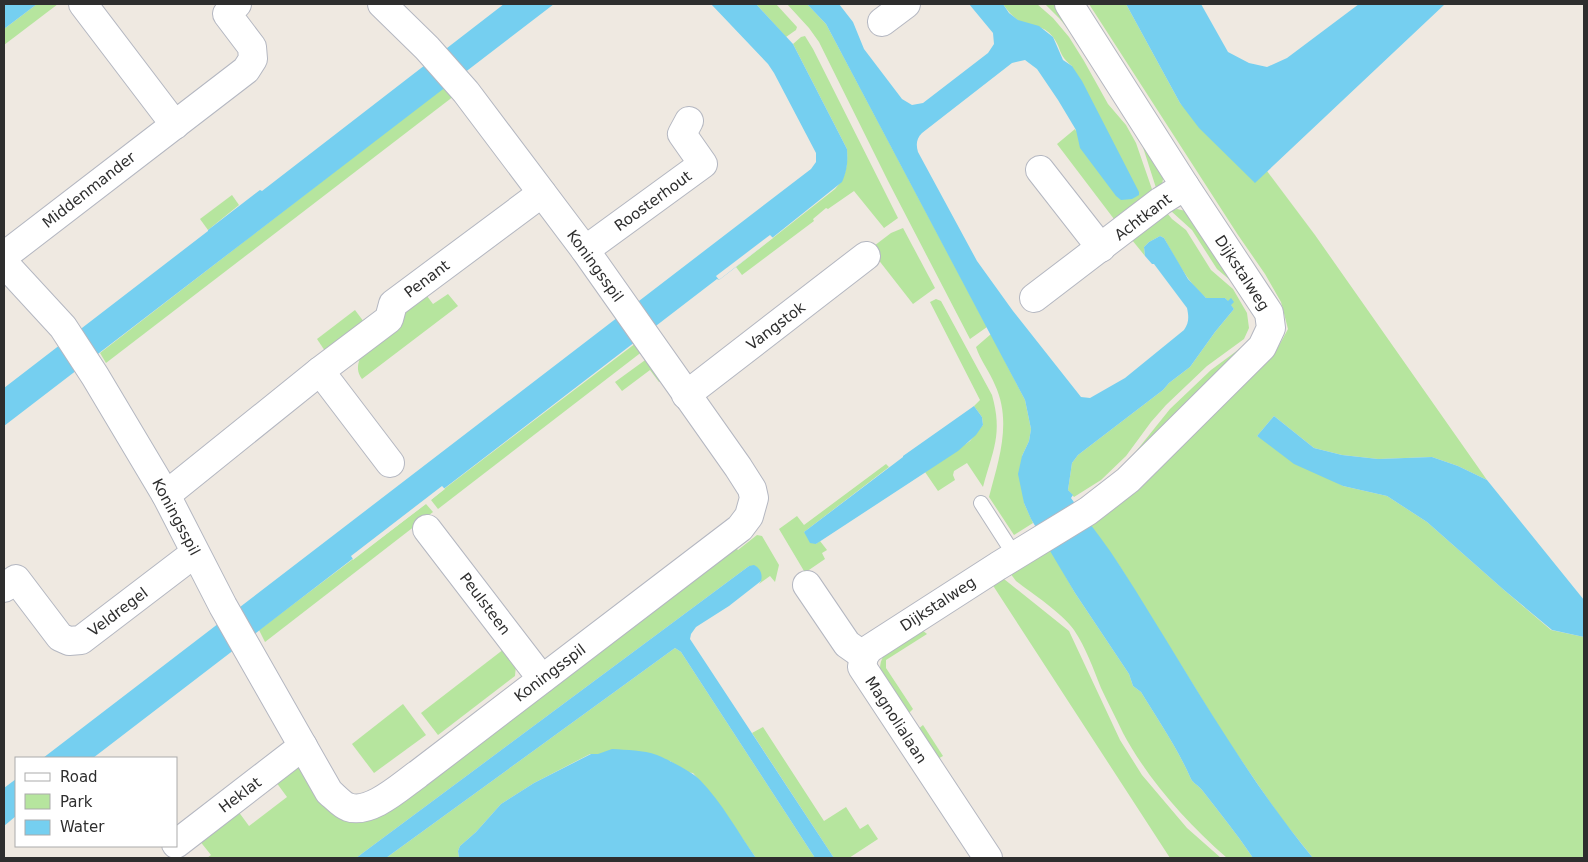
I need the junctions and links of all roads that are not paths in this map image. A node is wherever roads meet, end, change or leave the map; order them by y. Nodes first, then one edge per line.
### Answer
1 (82, 4) edge
2 (237, 4) edge
3 (382, 4) edge
4 (906, 4) edge
5 (1069, 4) edge
6 (882, 22) dead end
7 (689, 121) dead end
8 (175, 125) junction
9 (1040, 170) dead end
10 (1185, 186) junction
11 (542, 193) junction
12 (1100, 248) junction
13 (585, 250) junction
14 (4, 256) edge
15 (866, 256) dead end
16 (4, 263) edge
17 (1034, 298) dead end
18 (320, 371) junction
19 (686, 395) junction
20 (390, 463) dead end
21 (166, 495) junction
22 (981, 503) dead end
23 (427, 529) dead end
24 (1025, 549) junction
25 (195, 553) junction
26 (807, 586) dead end
27 (4, 588) edge
28 (864, 656) junction
29 (542, 679) junction
30 (303, 746) junction
31 (178, 843) edge
32 (172, 847) edge
33 (158, 858) edge
34 (988, 858) edge

1 - 8 street
2 - 8 street, Middenmander
3 - 11 street, Koningsspil
4 - 6 street
5 - 10 street, Dijkstalweg
7 - 13 street, Roosterhout
8 - 14 street, Middenmander
9 - 12 street, Achtkant
10 - 12 street, Achtkant
10 - 24 street, Dijkstalweg
11 - 13 street, Koningsspil
11 - 18 street, Penant
12 - 17 street, Achtkant
13 - 19 street, Koningsspil
15 - 19 street, Vangstok
16 - 21 street, Koningsspil
18 - 20 street
18 - 21 street, Penant
19 - 29 street, Koningsspil
21 - 25 street, Koningsspil
22 - 24 lane
23 - 29 street, Peulsteen
24 - 28 street, Dijkstalweg
25 - 27 street, Veldregel
25 - 30 street, Koningsspil
26 - 28 street, Magnolialaan
28 - 34 street, Magnolialaan
29 - 30 street, Koningsspil
30 - 31 street, Heklat
32 - 33 street, Heklat

